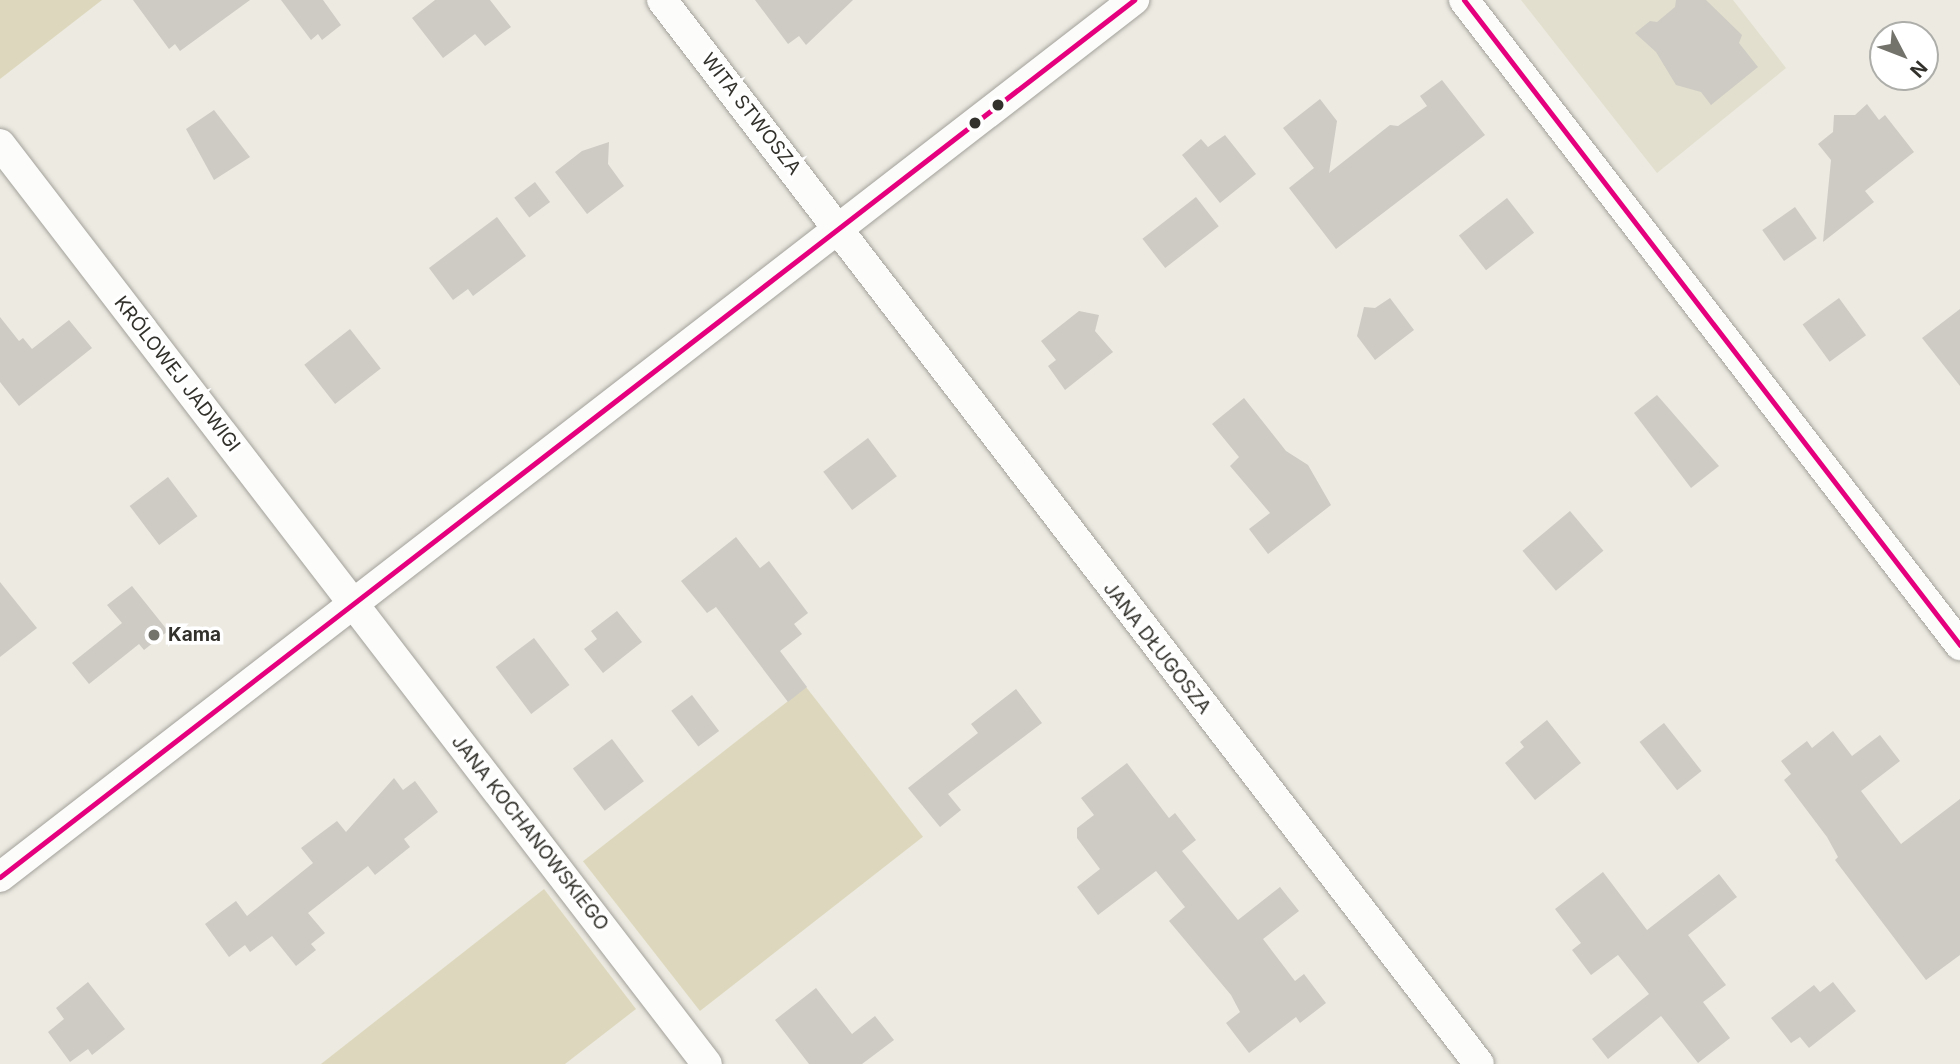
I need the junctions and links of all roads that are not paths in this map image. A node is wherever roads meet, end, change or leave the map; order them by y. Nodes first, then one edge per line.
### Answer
1 (662, 0) edge
2 (1134, 0) edge
3 (1464, 0) edge
4 (0, 144) edge
5 (840, 228) junction
6 (353, 603) junction
7 (1960, 645) edge
8 (0, 877) edge
9 (707, 1064) edge
10 (1479, 1064) edge

1 - 5 street, WITA STWOSZA
2 - 5 street
3 - 7 street
4 - 6 street, KRÓLOWEJ JADWIGI
5 - 6 street
5 - 10 street, JANA DŁUGOSZA
6 - 8 street
6 - 9 street, JANA KOCHANOWSKIEGO

